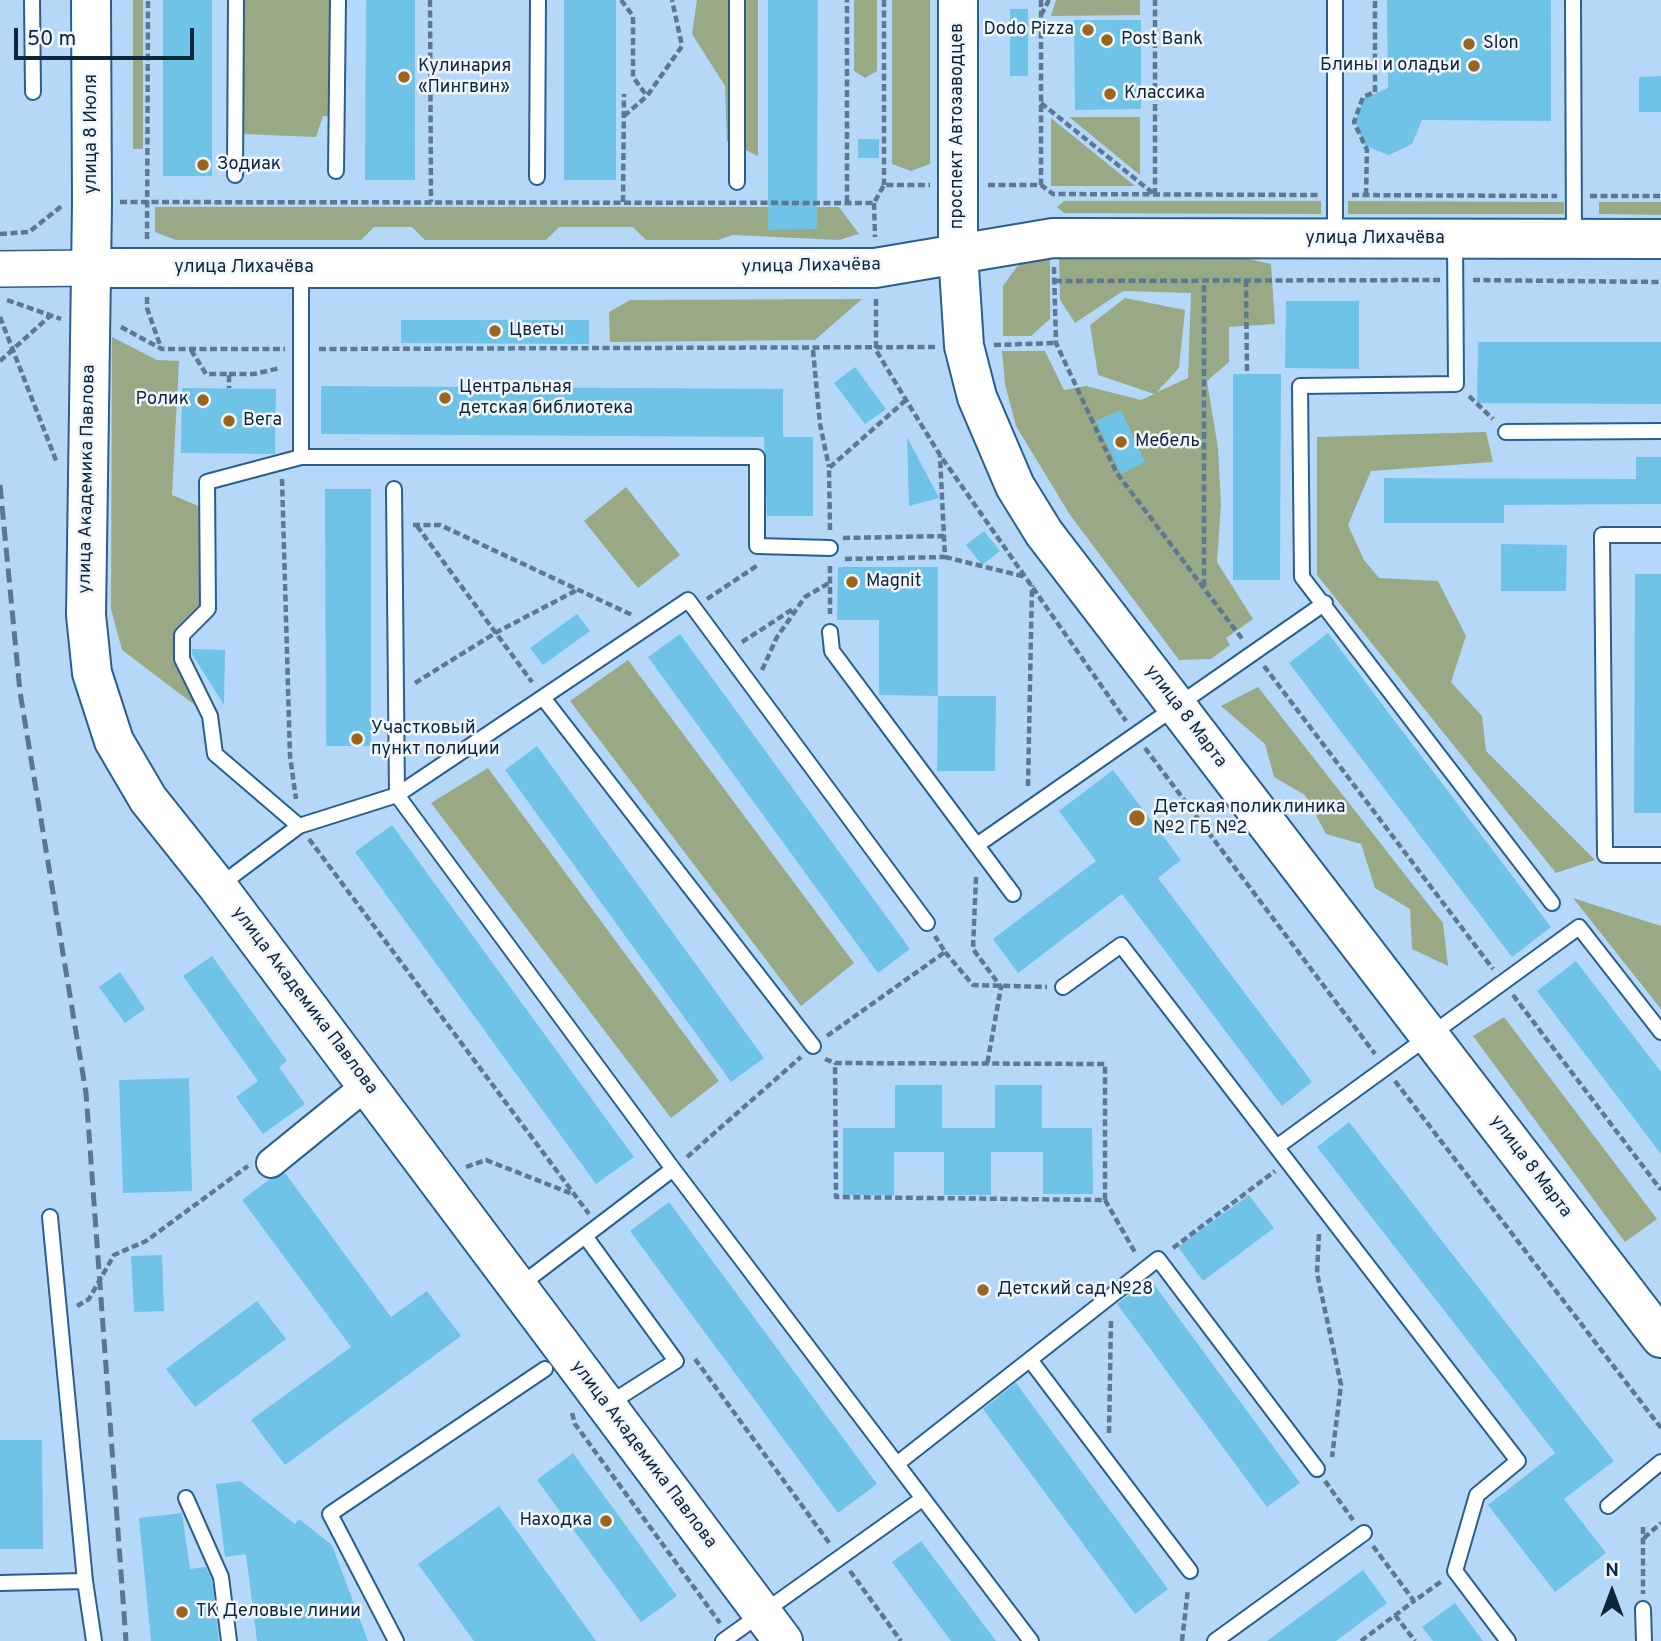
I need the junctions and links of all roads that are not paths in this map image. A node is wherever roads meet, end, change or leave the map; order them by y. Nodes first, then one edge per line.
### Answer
1 (32, 0) edge
2 (92, 0) edge
3 (236, 0) edge
4 (338, 0) edge
5 (538, 0) edge
6 (737, 0) edge
7 (958, 0) edge
8 (1335, 0) edge
9 (1573, 0) edge
10 (33, 92) dead end
11 (336, 171) dead end
12 (235, 175) dead end
13 (537, 177) dead end
14 (737, 182) dead end
15 (1335, 239) junction
16 (1455, 239) junction
17 (1574, 239) junction
18 (1661, 239) edge
19 (958, 253) junction
20 (92, 268) junction
21 (300, 268) junction
22 (0, 269) edge
23 (1661, 431) edge
24 (1506, 432) road end
25 (301, 457) junction
26 (394, 489) dead end
27 (1661, 535) edge
28 (830, 554) road end
29 (1325, 603) junction
30 (830, 632) road end
31 (544, 699) junction
32 (1176, 706) junction
33 (397, 794) junction
34 (299, 826) junction
35 (977, 845) junction
36 (1661, 855) edge
37 (218, 887) junction
38 (1013, 894) dead end
39 (1552, 903) dead end
40 (927, 923) road end
41 (1063, 986) road end
42 (1661, 1032) edge
43 (1428, 1035) junction
44 (813, 1046) road end
45 (367, 1085) junction
46 (1278, 1146) junction
47 (271, 1163) road end
48 (673, 1169) junction
49 (50, 1217) dead end
50 (585, 1236) junction
51 (518, 1287) junction
52 (1661, 1338) edge
53 (1031, 1361) junction
54 (545, 1369) dead end
55 (606, 1406) junction
56 (1661, 1462) edge
57 (898, 1463) junction
58 (1323, 1471) road end
59 (186, 1498) dead end
60 (922, 1499) junction
61 (1608, 1506) dead end
62 (1364, 1533) road end
63 (1189, 1571) road end
64 (85, 1581) junction
65 (0, 1583) edge
66 (1643, 1609) road end
67 (772, 1627) edge
68 (94, 1641) edge
69 (229, 1641) edge
70 (396, 1641) edge
71 (723, 1641) edge
72 (1031, 1641) edge
73 (1215, 1641) edge
74 (1508, 1641) edge
75 (1644, 1641) edge

1 - 10 lane
2 - 20 main road, улица 8 Июля
3 - 12 lane
4 - 11 lane
5 - 13 lane
6 - 14 lane
7 - 19 main road, проспект Автозаводцев
8 - 15 lane
9 - 17 lane
15 - 16 main road, улица Лихачёва
15 - 19 main road, улица Лихачёва
16 - 17 main road, улица Лихачёва
16 - 29 lane
17 - 18 main road, улица Лихачёва
19 - 21 main road, улица Лихачёва
19 - 32 main road, улица 8 Марта
20 - 21 main road, улица Лихачёва
20 - 22 street, улица Лихачёва
20 - 37 main road, улица Академика Павлова
21 - 25 lane
23 - 24 lane
25 - 28 lane
25 - 34 lane
26 - 33 lane
27 - 36 lane
29 - 32 lane
29 - 39 lane
30 - 35 lane
31 - 33 lane
31 - 40 lane
31 - 44 lane
32 - 35 lane
32 - 43 main road, улица 8 Марта
33 - 34 lane
33 - 48 lane
34 - 37 lane
35 - 38 lane
37 - 45 main road, улица Академика Павлова
41 - 46 lane
42 - 43 lane
43 - 46 lane
43 - 52 main road, улица 8 Марта
45 - 47 street
45 - 51 main road, улица Академика Павлова
46 - 74 lane
48 - 50 lane
48 - 57 lane
49 - 64 lane
50 - 51 lane
50 - 55 lane
51 - 55 main road, улица Академика Павлова
53 - 57 lane
53 - 58 lane
53 - 63 lane
54 - 70 lane
55 - 67 main road, улица Академика Павлова
56 - 61 lane
57 - 60 lane
59 - 69 lane
60 - 67 lane
60 - 72 lane
62 - 73 lane
64 - 65 lane
64 - 68 lane
66 - 75 lane
67 - 71 lane

